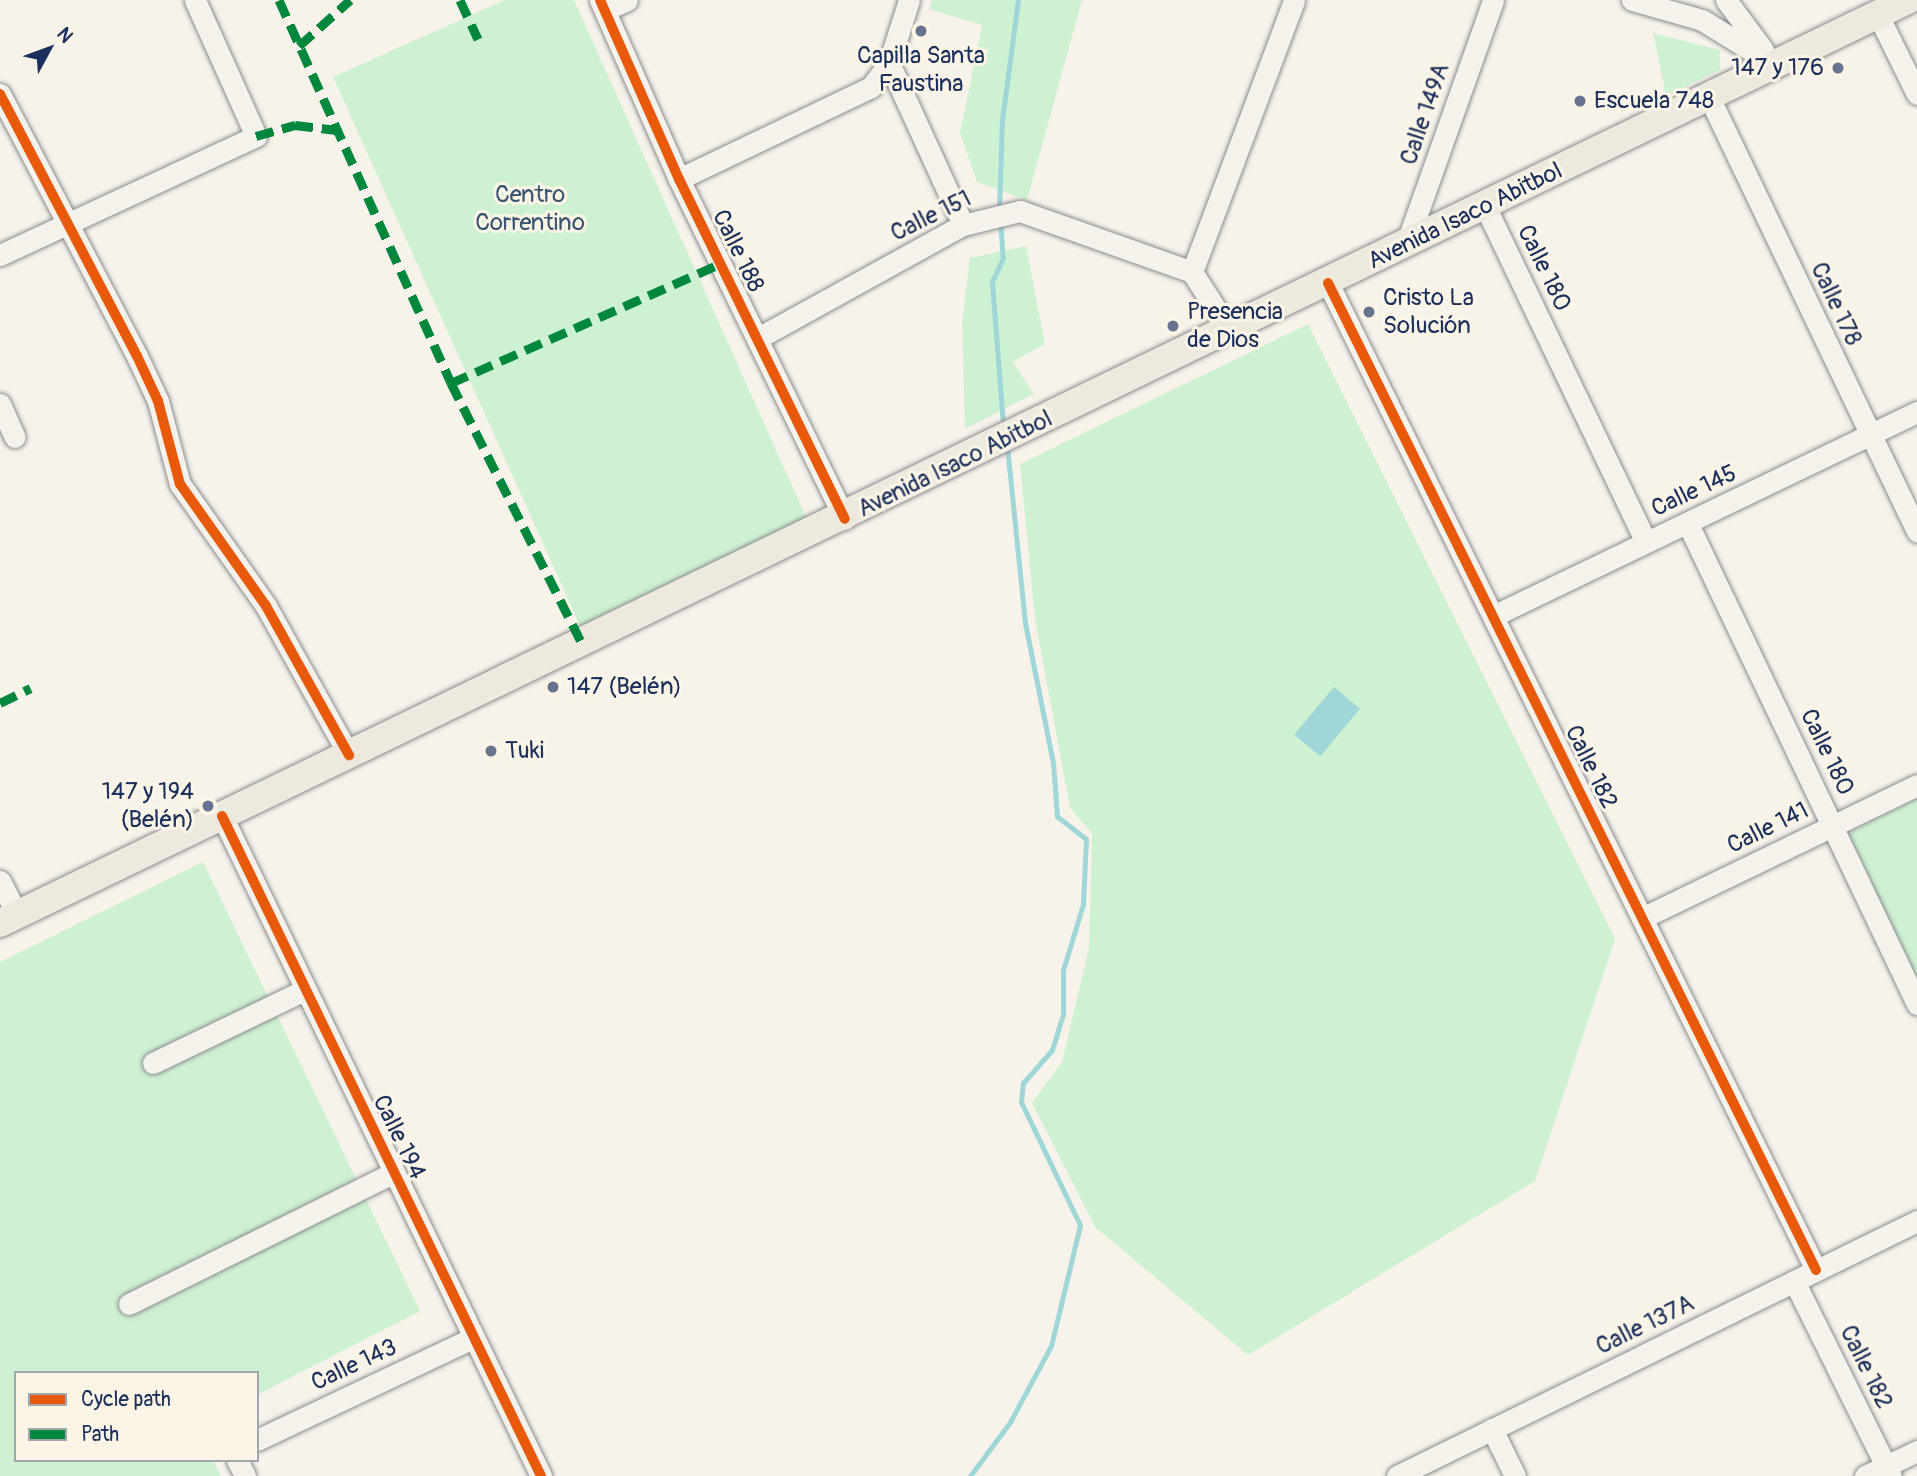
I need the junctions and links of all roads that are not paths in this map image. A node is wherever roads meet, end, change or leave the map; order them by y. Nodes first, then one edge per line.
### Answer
1 (195, 0) edge
2 (627, 0) edge
3 (909, 0) edge
4 (1294, 0) edge
5 (1493, 0) edge
6 (1632, 0) edge
7 (1726, 0) edge
8 (1908, 0) edge
9 (602, 5) edge
10 (1878, 15) junction
11 (889, 63) junction
12 (1775, 65) junction
13 (1917, 93) edge
14 (0, 94) edge
15 (1709, 97) junction
16 (678, 179) junction
17 (1485, 206) junction
18 (68, 224) junction
19 (963, 225) junction
20 (1406, 245) junction
21 (0, 255) edge
22 (1192, 272) junction
23 (1328, 283) junction
24 (1230, 331) junction
25 (758, 338) junction
26 (1917, 412) edge
27 (1869, 435) junction
28 (845, 519) junction
29 (1688, 524) junction
30 (1917, 532) edge
31 (1646, 542) junction
32 (1493, 616) junction
33 (349, 755) junction
34 (1917, 785) edge
35 (222, 816) junction
36 (1834, 825) junction
37 (0, 881) edge
38 (1642, 918) junction
39 (8, 919) edge
40 (305, 990) junction
41 (1917, 1003) edge
42 (153, 1063) dead end
43 (393, 1173) junction
44 (1917, 1221) edge
45 (1816, 1270) junction
46 (1794, 1281) junction
47 (129, 1304) dead end
48 (473, 1338) junction
49 (1492, 1429) junction
50 (259, 1439) edge
51 (1917, 1451) edge
52 (1888, 1471) edge
53 (541, 1476) edge
54 (1397, 1476) edge
55 (1515, 1476) edge
56 (1865, 1476) edge

1 - 18 street
2 - 9 street
3 - 11 street
4 - 22 street
5 - 20 street, Calle 149A
6 - 12 street
7 - 12 street
8 - 10 main road, Avenida Isaco Abitbol
9 - 16 street, Calle 188
10 - 12 main road, Avenida Isaco Abitbol
10 - 13 street
11 - 16 street
11 - 19 street
12 - 15 main road, Avenida Isaco Abitbol
14 - 18 street
15 - 17 main road, Avenida Isaco Abitbol
15 - 27 street, Calle 178
16 - 25 street, Calle 188
17 - 20 main road, Avenida Isaco Abitbol
17 - 31 street, Calle 180
18 - 21 street
18 - 33 street
19 - 22 street, Calle 151
19 - 25 street, Calle 151
20 - 23 main road, Avenida Isaco Abitbol
22 - 24 street
23 - 24 main road, Avenida Isaco Abitbol
23 - 32 street, Calle 182
24 - 28 main road, Avenida Isaco Abitbol
25 - 28 street, Calle 188
26 - 27 street, Calle 145
27 - 29 street, Calle 145
27 - 30 street, Calle 178
28 - 33 main road, Avenida Isaco Abitbol
29 - 31 street, Calle 145
29 - 36 street, Calle 180
31 - 32 street, Calle 145
32 - 38 street, Calle 182
33 - 35 main road, Avenida Isaco Abitbol
34 - 36 street, Calle 141
35 - 39 main road, Avenida Isaco Abitbol
35 - 40 street, Calle 194
36 - 38 street, Calle 141
36 - 41 street, Calle 180
37 - 39 street
38 - 45 street, Calle 182
40 - 42 street
40 - 43 street, Calle 194
43 - 47 street
43 - 48 street, Calle 194
44 - 45 street, Calle 137A
45 - 46 street, Calle 137A
46 - 49 street, Calle 137A
46 - 52 street, Calle 182
48 - 50 street, Calle 143
48 - 53 street, Calle 194
49 - 54 street, Calle 137A
49 - 55 street
51 - 52 street
52 - 56 street

